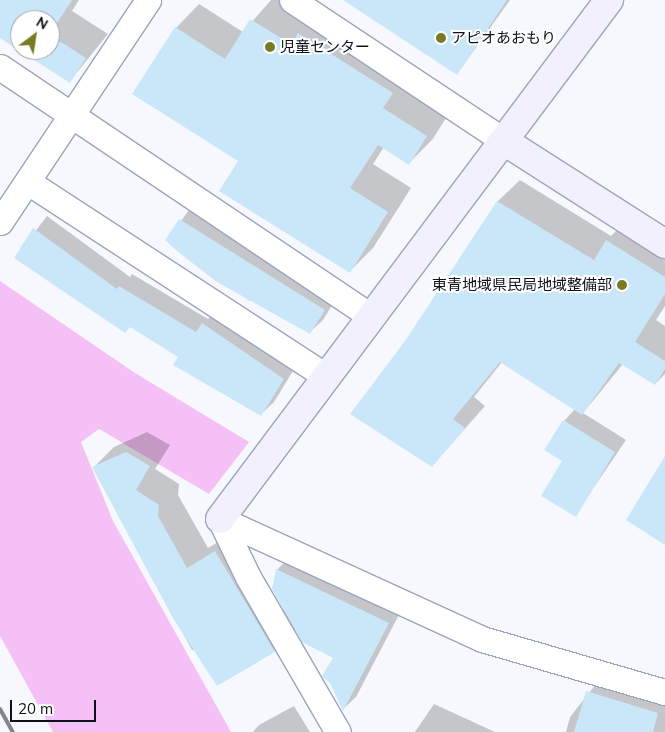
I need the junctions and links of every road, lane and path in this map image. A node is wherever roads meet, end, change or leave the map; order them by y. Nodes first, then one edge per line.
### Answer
1 (148, 0) edge
2 (292, 0) edge
3 (609, 0) edge
4 (0, 67) edge
5 (72, 116) junction
6 (504, 141) junction
7 (28, 182) junction
8 (0, 222) edge
9 (665, 244) edge
10 (370, 316) junction
11 (326, 376) junction
12 (220, 519) junction
13 (665, 692) edge
14 (338, 732) edge

1 - 5 street
2 - 6 street
3 - 6 street
4 - 5 street
5 - 7 street
5 - 10 street
6 - 9 street
6 - 10 street
7 - 8 street
7 - 11 street
10 - 11 street
11 - 12 street
12 - 13 street
12 - 14 street

